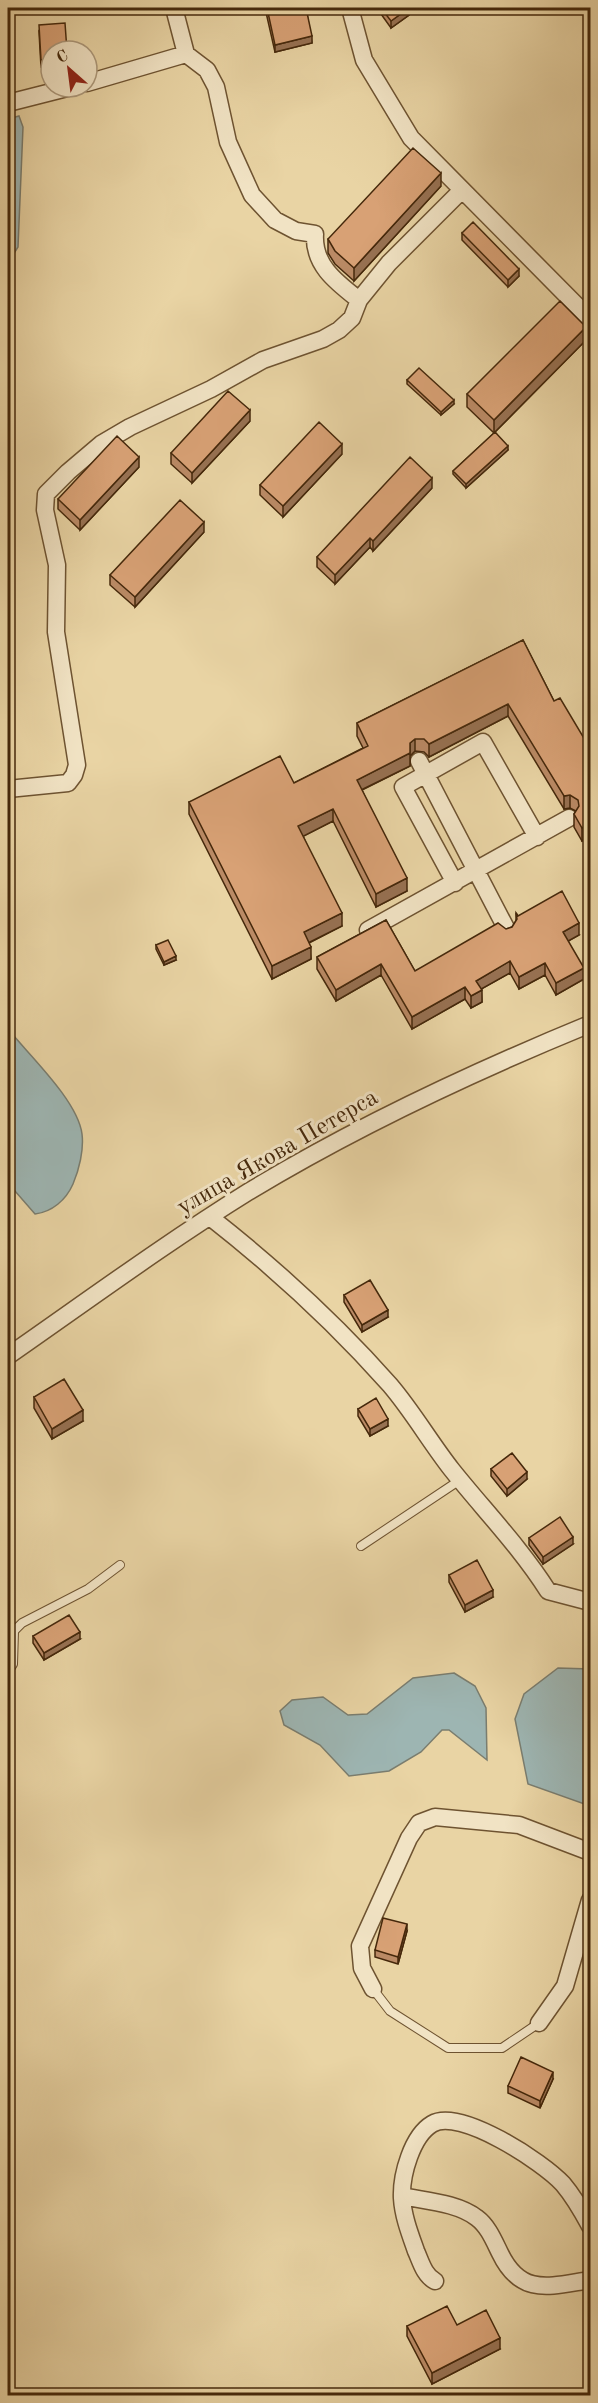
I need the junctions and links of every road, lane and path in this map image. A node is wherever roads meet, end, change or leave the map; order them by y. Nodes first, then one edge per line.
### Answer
1 (174, 8) edge
2 (350, 8) edge
3 (186, 54) junction
4 (99, 79) edge
5 (39, 95) edge
6 (8, 103) edge
7 (462, 190) junction
8 (359, 300) junction
9 (591, 319) edge
10 (423, 768) junction
11 (8, 789) edge
12 (569, 818) dead end
13 (537, 837) junction
14 (477, 871) junction
15 (455, 883) junction
16 (507, 930) edge
17 (353, 938) edge
18 (591, 1024) edge
19 (210, 1217) junction
20 (8, 1356) edge
21 (460, 1480) junction
22 (361, 1546) dead end
23 (120, 1565) dead end
24 (591, 1602) edge
25 (8, 1672) edge
26 (591, 1852) edge
27 (591, 1900) edge
28 (373, 1989) joint
29 (539, 2023) joint
30 (402, 2196) junction
31 (591, 2226) edge
32 (591, 2280) edge
33 (435, 2281) dead end

1 - 3 street
2 - 7 street
3 - 4 street
3 - 8 street
5 - 6 street
7 - 8 street
7 - 9 street
8 - 11 street
10 - 13 street
10 - 14 street
10 - 15 street
12 - 13 street
13 - 14 street
14 - 15 street
14 - 16 street
15 - 17 street
18 - 19 street, улица Якова Петерса
19 - 20 street, улица Якова Петерса
19 - 21 street
21 - 22 lane
21 - 24 street
23 - 25 lane
26 - 28 street
27 - 29 street
28 - 29 lane
30 - 31 street
30 - 32 street
30 - 33 street

